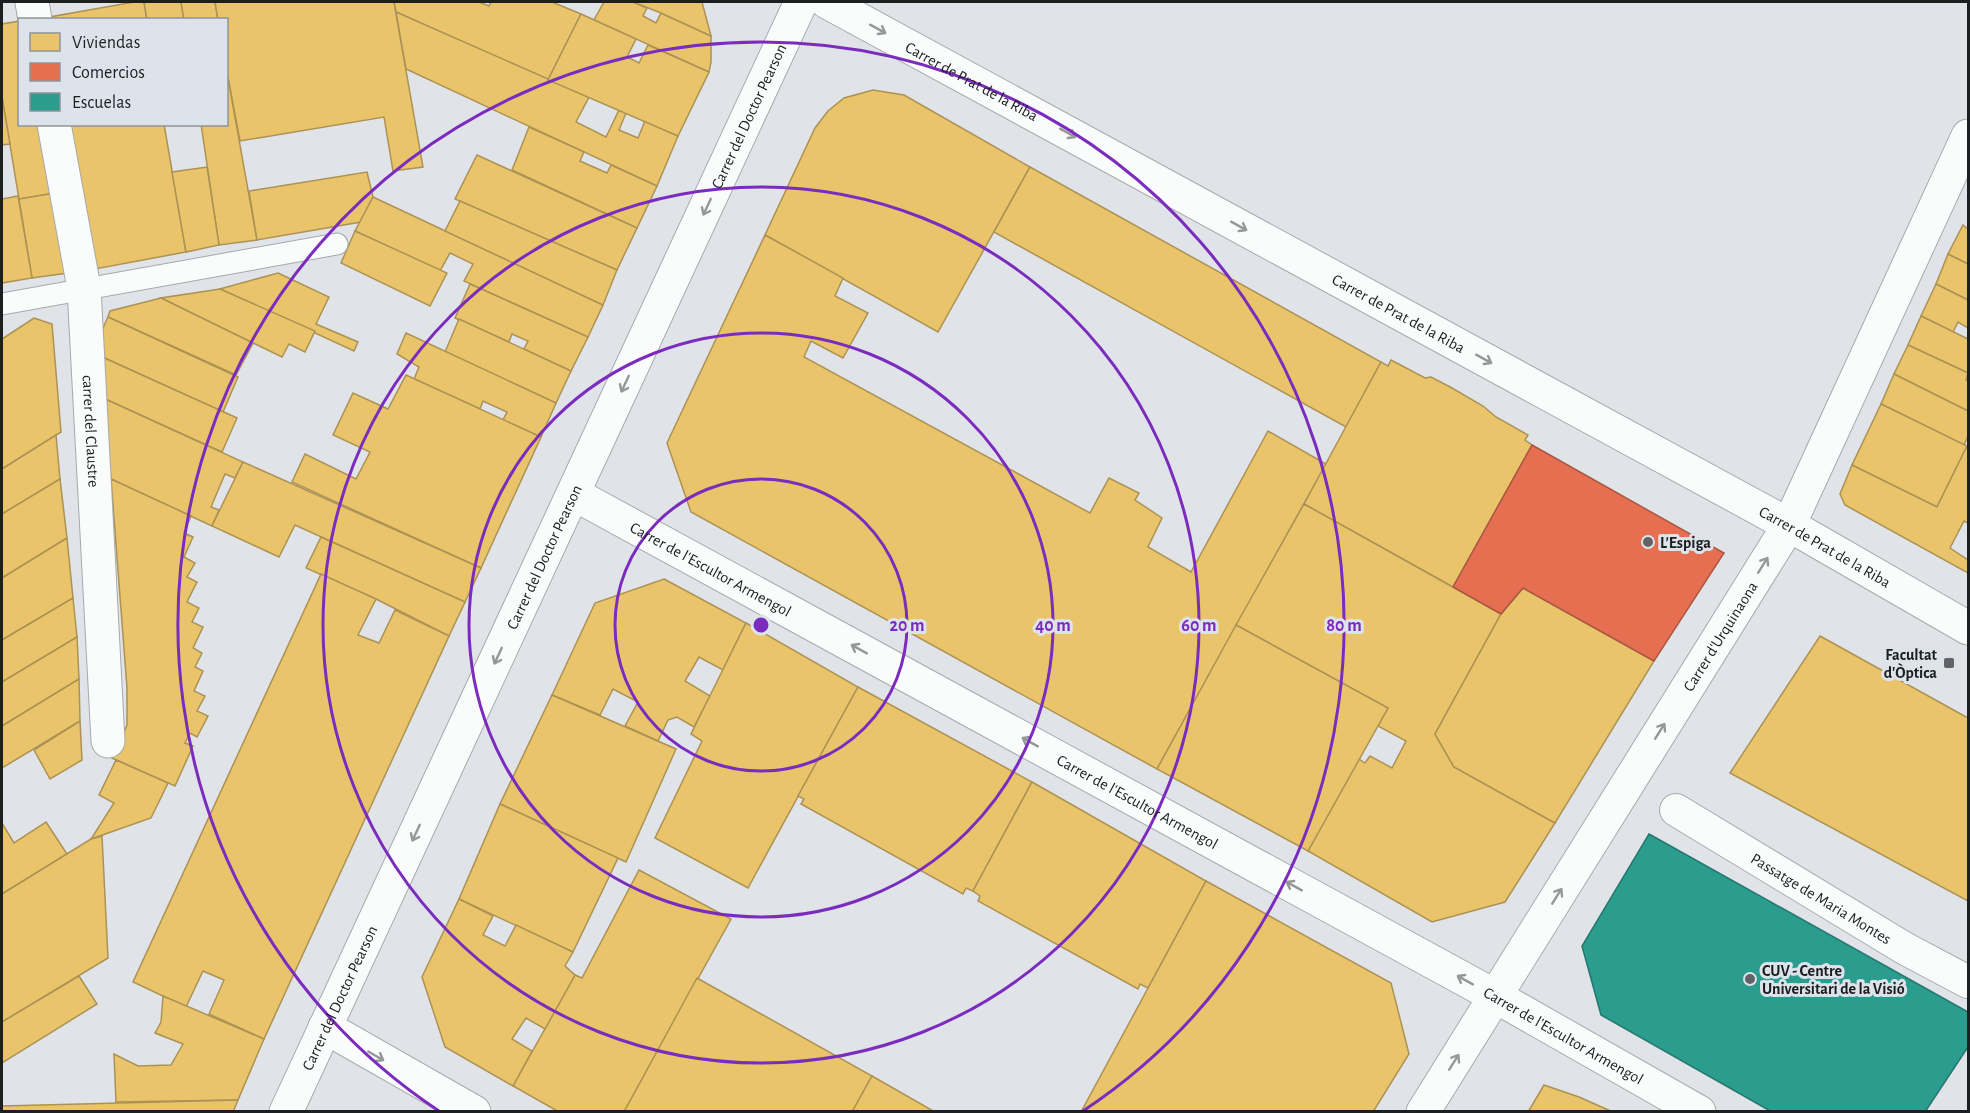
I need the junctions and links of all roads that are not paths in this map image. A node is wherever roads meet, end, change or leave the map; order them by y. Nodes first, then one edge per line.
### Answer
1 (32, 2) edge
2 (801, 2) edge
3 (827, 2) edge
4 (35, 18) edge
5 (54, 126) edge
6 (1968, 136) edge
7 (337, 244) dead end
8 (84, 288) junction
9 (2, 304) edge
10 (574, 494) junction
11 (1788, 525) junction
12 (1968, 628) edge
13 (108, 741) dead end
14 (1676, 810) dead end
15 (1968, 982) edge
16 (1495, 996) junction
17 (325, 1027) junction
18 (286, 1112) edge
19 (474, 1112) edge
20 (1423, 1112) edge
21 (1699, 1112) edge

1 - 4 street
2 -> 10 street, Carrer del Doctor Pearson
3 -> 11 street, Carrer de Prat de la Riba
5 - 8 street, carrer del Claustre
6 - 11 street, Carrer d'Urquinaona
7 - 8 lane
8 - 9 lane
8 - 13 street, carrer del Claustre
16 -> 10 street, Carrer de l'Escultor Armengol
10 -> 17 street, Carrer del Doctor Pearson
11 - 12 street, Carrer de Prat de la Riba
16 -> 11 street, Carrer d'Urquinaona
14 - 15 street, Passatge de Maria Montes
20 -> 16 street, Carrer d'Urquinaona
16 - 21 street, Carrer de l'Escultor Armengol
17 - 18 street, Carrer del Doctor Pearson
17 -> 19 street

